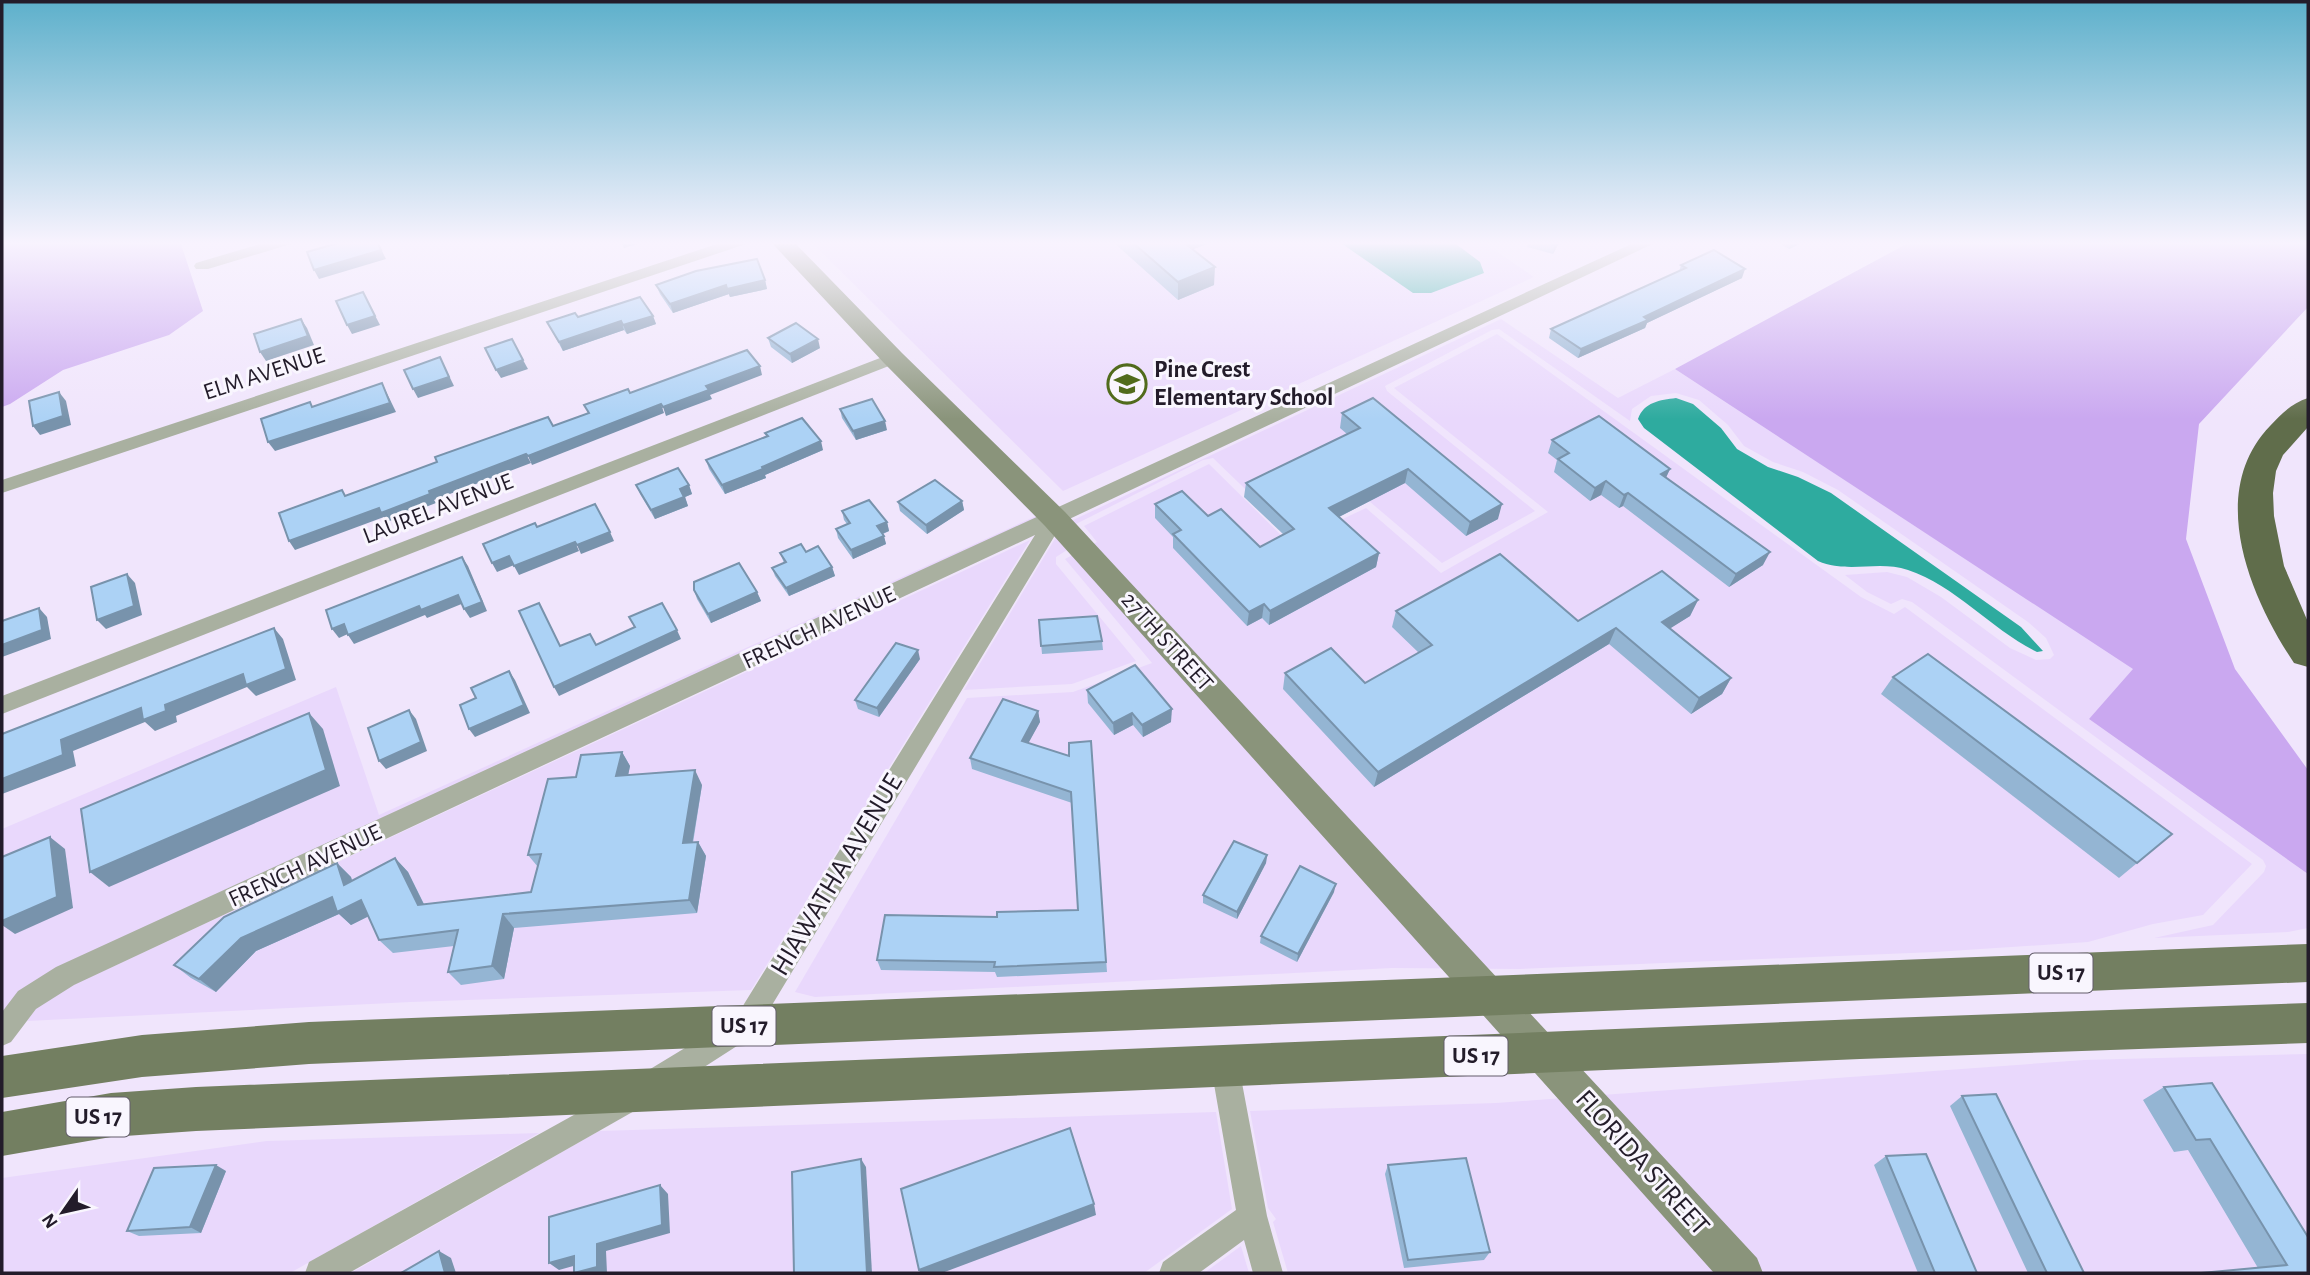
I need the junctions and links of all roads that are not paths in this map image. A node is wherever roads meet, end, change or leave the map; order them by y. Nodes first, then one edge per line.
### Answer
1 (562, 300) edge
2 (837, 300) edge
3 (1517, 300) edge
4 (893, 358) junction
5 (2308, 409) edge
6 (2, 487) edge
7 (1055, 519) junction
8 (2308, 652) edge
9 (2, 705) edge
10 (2308, 963) edge
11 (1489, 996) junction
12 (2308, 1023) edge
13 (745, 1026) junction
14 (2, 1033) edge
15 (1543, 1053) junction
16 (1225, 1067) junction
17 (2, 1077) edge
18 (643, 1090) junction
19 (2, 1134) edge
20 (1252, 1216) junction
21 (320, 1273) edge
22 (1174, 1273) edge
23 (1268, 1273) edge
24 (1742, 1273) edge

1 - 6 street, ELM AVENUE
2 - 4 main road, 27TH STREET
3 - 7 street, FRENCH AVENUE
4 - 7 main road, 27TH STREET
4 - 9 street, LAUREL AVENUE
5 - 8 highway
7 - 11 main road, 27TH STREET
7 - 13 street, HIAWATHA AVENUE
7 - 14 street, FRENCH AVENUE
10 - 11 main road, US 17
11 - 13 main road, US 17
11 - 15 main road, 27TH STREET
12 - 15 main road, US 17
13 - 17 main road, US 17
13 - 18 street, HIAWATHA AVENUE
15 - 16 main road, US 17
15 - 24 main road, FLORIDA STREET
16 - 18 main road, US 17
16 - 20 street
18 - 19 main road, US 17
18 - 21 street, HIAWATHA AVENUE
20 - 22 street
20 - 23 street

